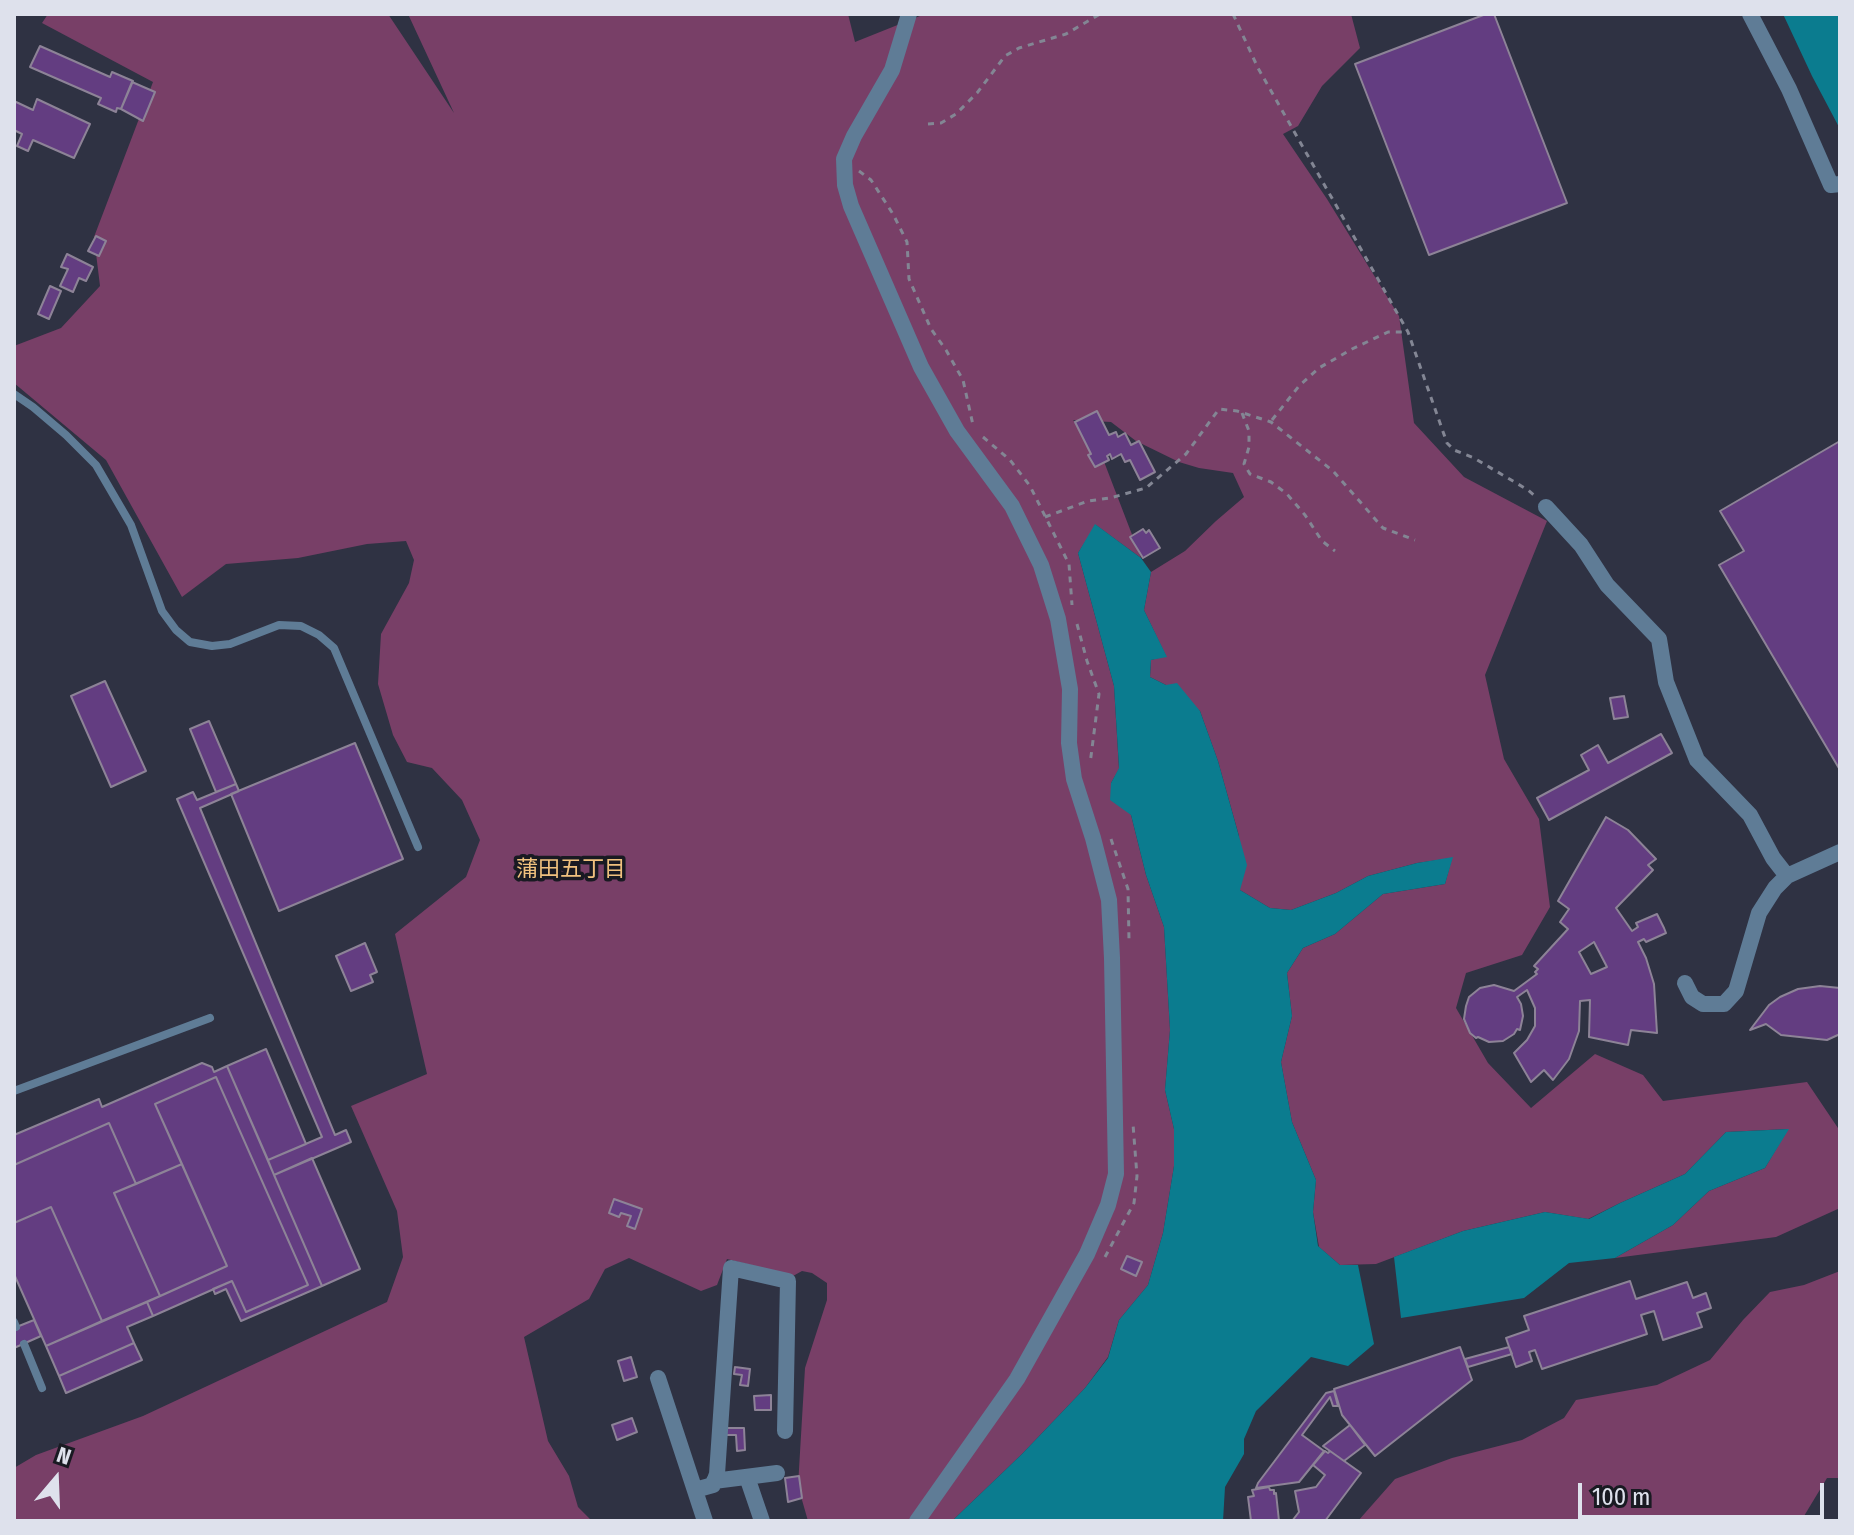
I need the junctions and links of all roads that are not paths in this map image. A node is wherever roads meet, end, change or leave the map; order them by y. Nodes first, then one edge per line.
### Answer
1 (909, 14) edge
2 (1750, 14) edge
3 (1840, 184) edge
4 (14, 394) edge
5 (1546, 507) road end
6 (418, 847) dead end
7 (1840, 852) edge
8 (1787, 876) junction
9 (1685, 983) dead end
10 (210, 1018) dead end
11 (14, 1091) edge
12 (24, 1344) dead end
13 (658, 1378) dead end
14 (42, 1388) dead end
15 (785, 1431) dead end
16 (777, 1473) dead end
17 (747, 1477) junction
18 (714, 1481) junction
19 (695, 1490) junction
20 (705, 1521) edge
21 (762, 1521) edge
22 (917, 1521) edge

1 - 22 street
2 - 3 street
4 - 6 lane
5 - 8 street
7 - 8 street
8 - 9 street
10 - 11 lane
12 - 14 lane
13 - 19 street
15 - 18 street
16 - 17 street
17 - 18 street
17 - 21 street
18 - 19 street
19 - 20 street

